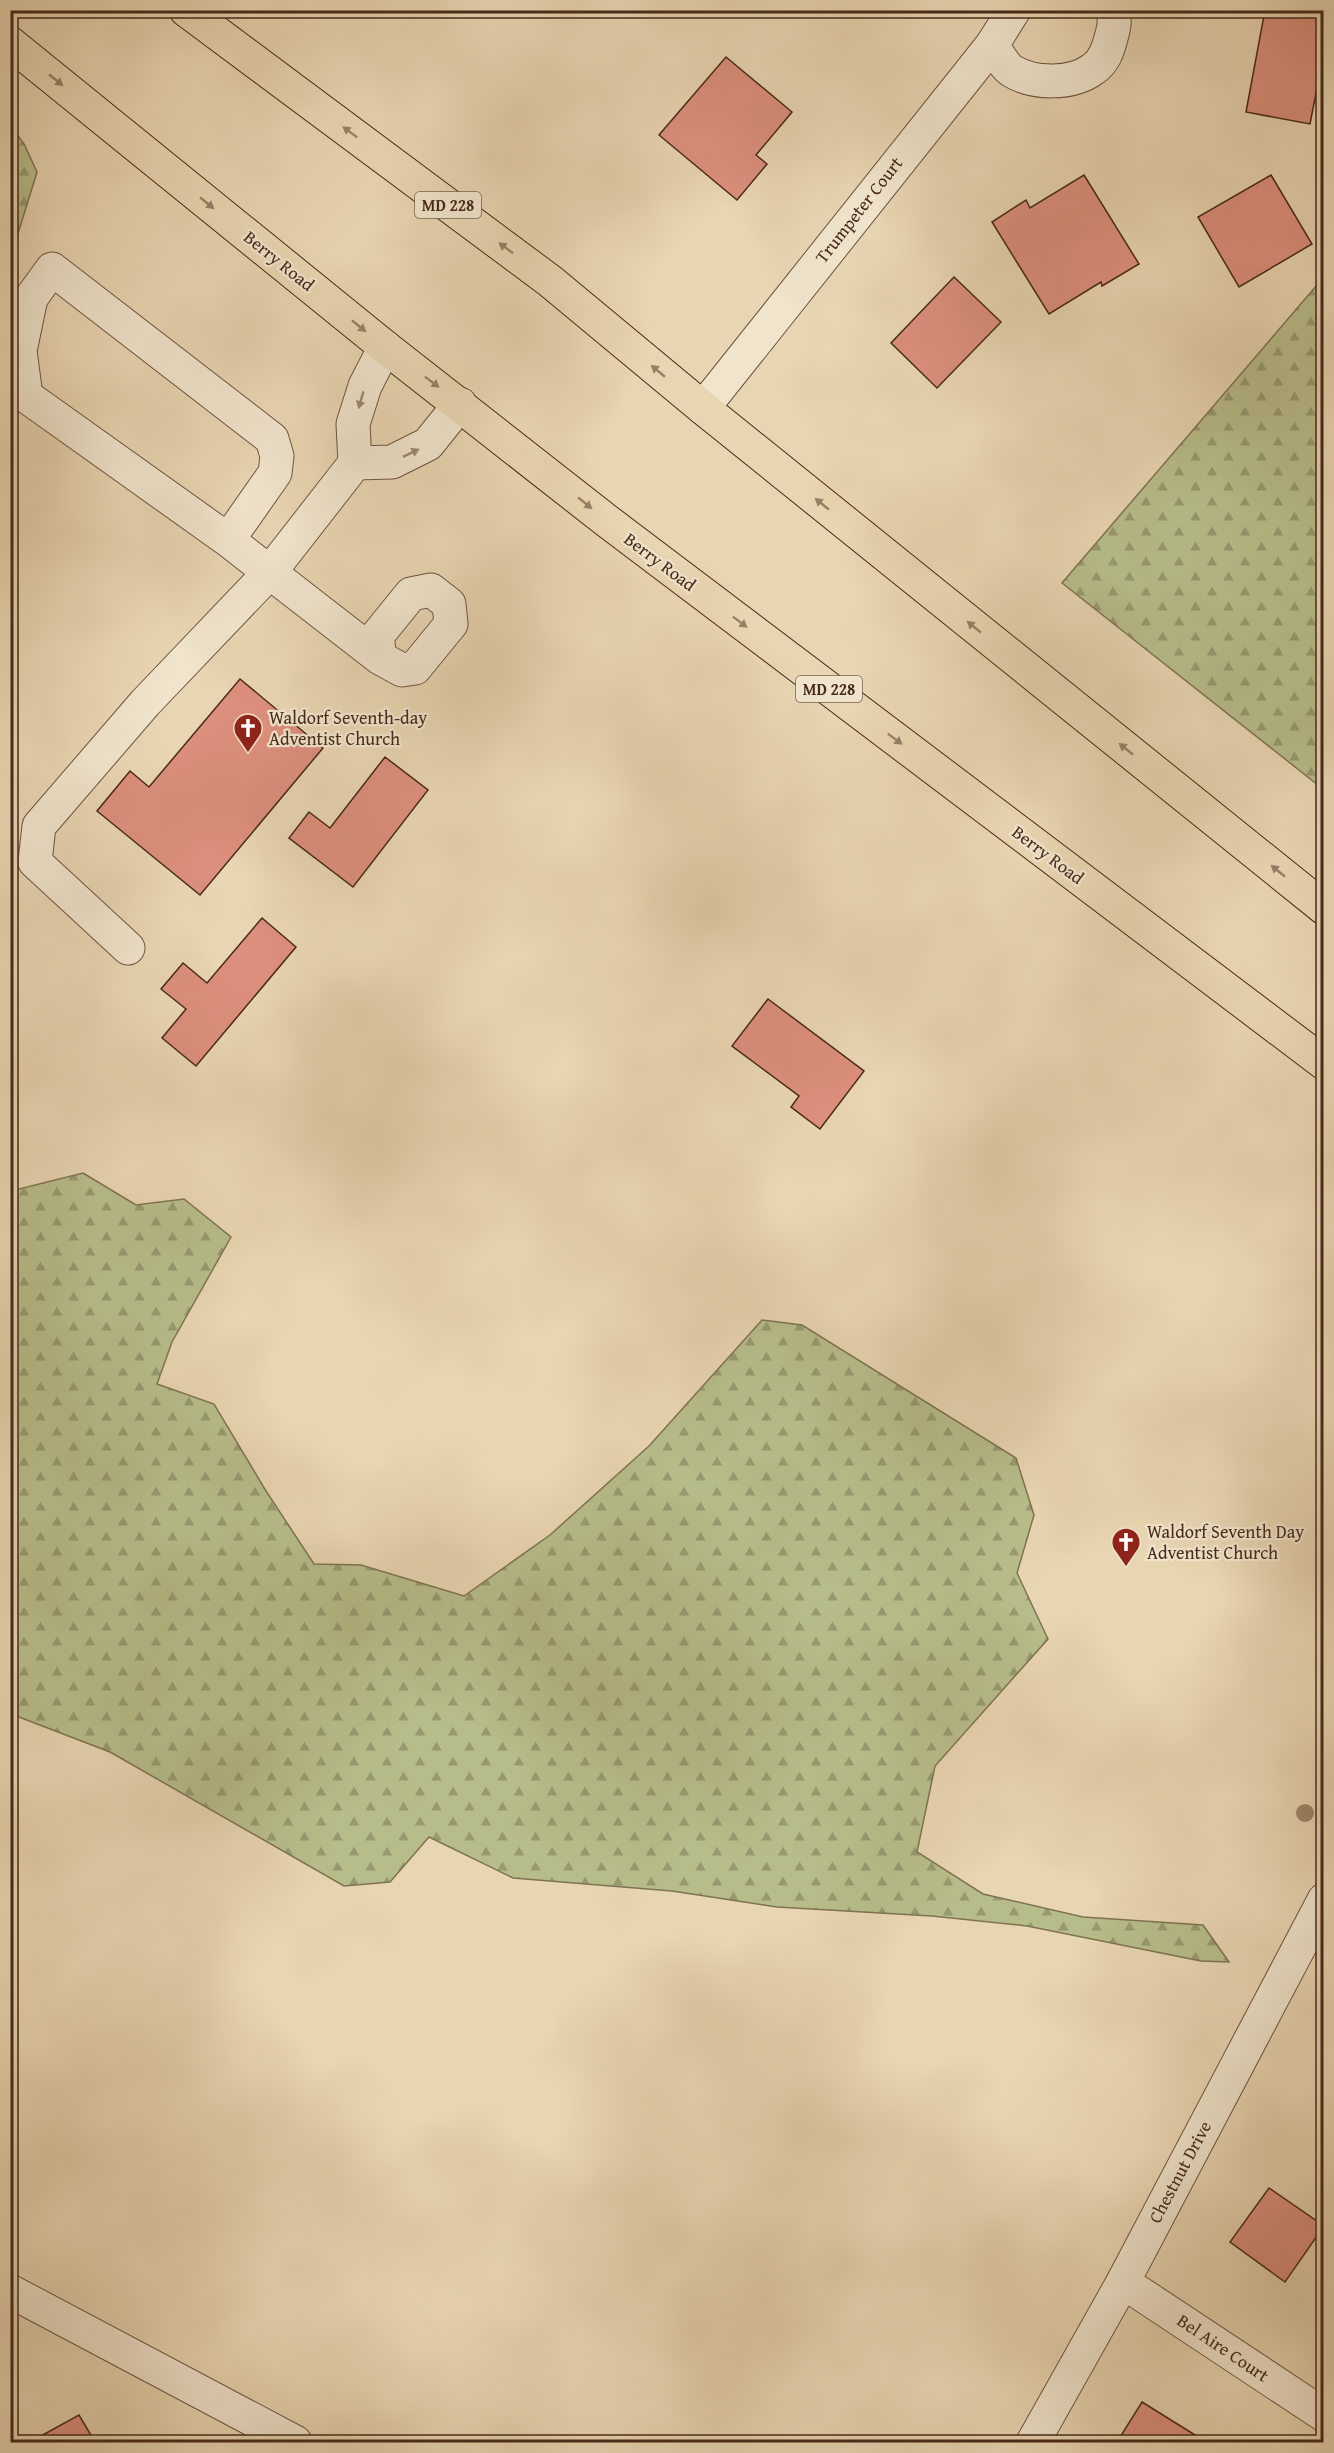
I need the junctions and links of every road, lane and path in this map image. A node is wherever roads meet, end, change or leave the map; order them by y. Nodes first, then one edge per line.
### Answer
1 (186, 10) edge
2 (1014, 10) edge
3 (1112, 10) edge
4 (10, 43) edge
5 (992, 45) junction
6 (386, 347) junction
7 (460, 404) junction
8 (703, 408) junction
9 (355, 463) junction
10 (228, 540) junction
11 (270, 572) junction
12 (380, 658) dead end
13 (1323, 908) edge
14 (128, 948) dead end
15 (1323, 1063) edge
16 (1323, 1900) edge
17 (1123, 2282) junction
18 (10, 2290) edge
19 (1323, 2415) edge
20 (295, 2442) edge
21 (1033, 2442) edge

8 -> 1 highway, MD 228
2 - 5 street, Trumpeter Court
3 - 5 street
4 -> 6 highway, Berry Road / MD 228
5 - 8 street, Trumpeter Court
6 -> 7 highway, Berry Road / MD 228
6 -> 9 street
9 -> 7 street
7 -> 15 highway, Berry Road / MD 228
13 -> 8 highway, MD 228
9 - 11 street
10 - 10 street
10 - 11 street
11 - 12 street
11 - 14 street
16 - 17 street, Chestnut Drive
17 - 19 street, Bel Aire Court
17 - 21 street, Chestnut Drive
18 - 20 street

